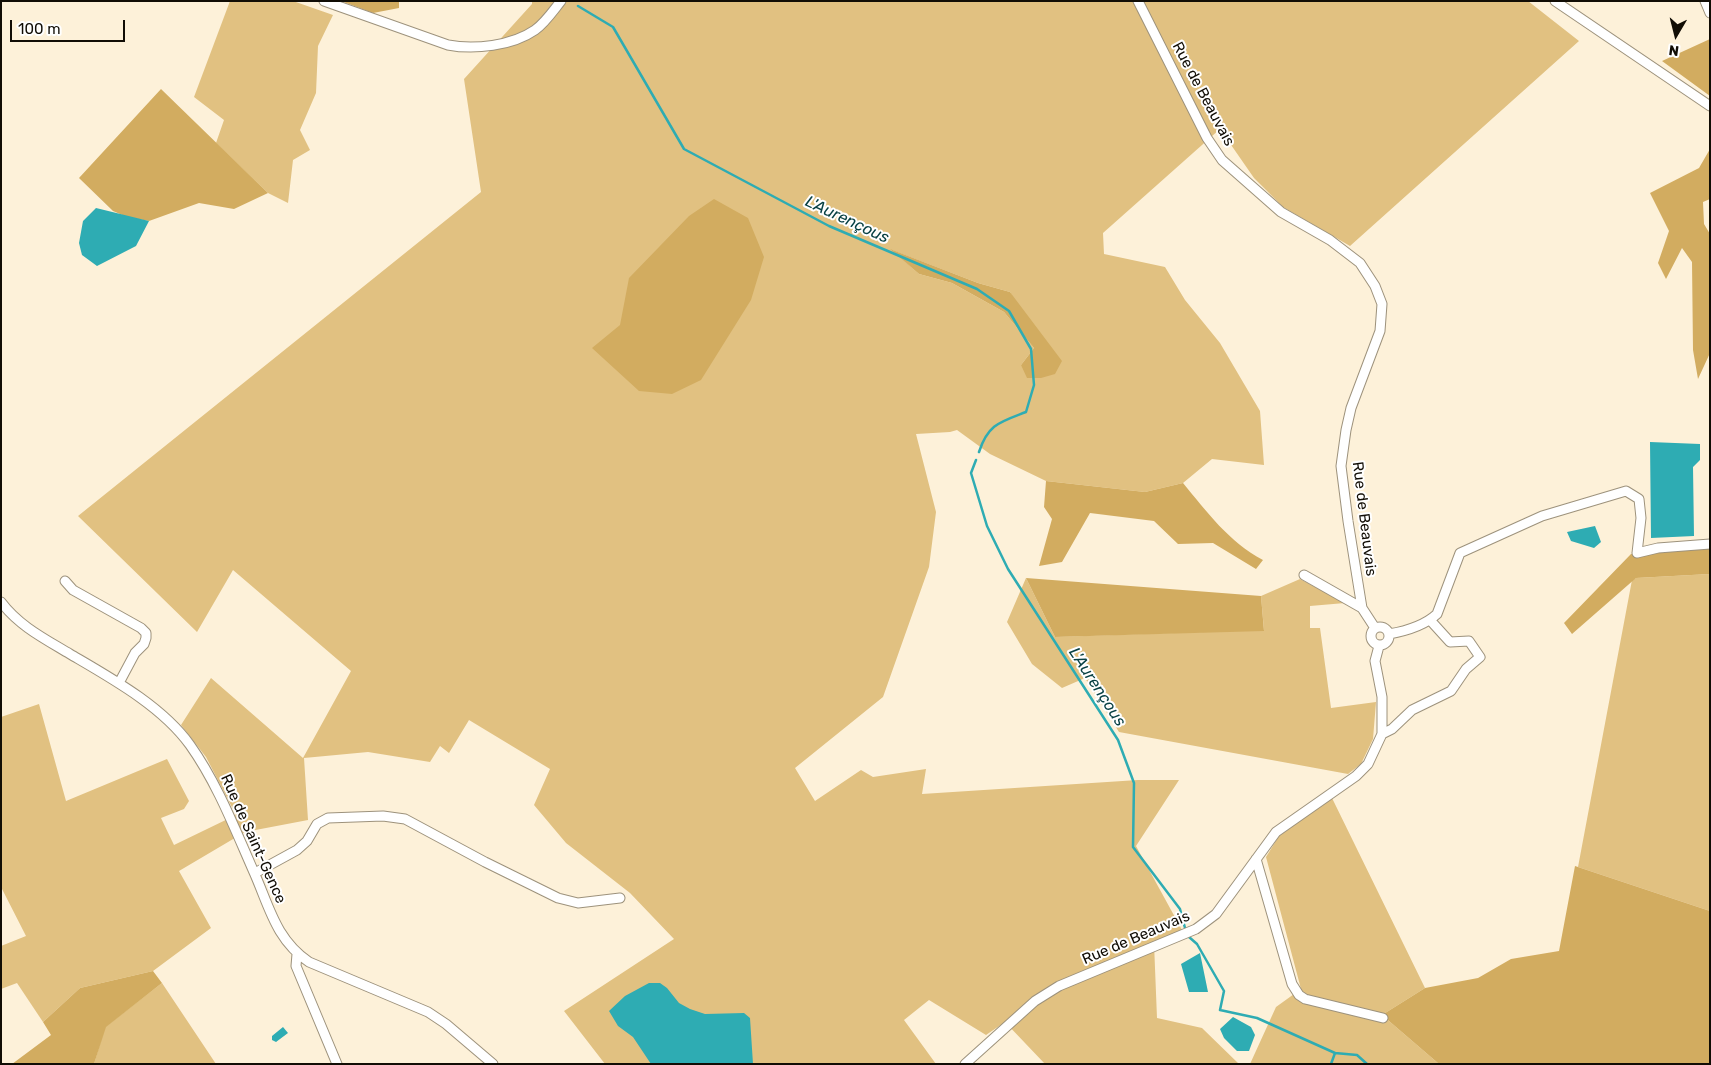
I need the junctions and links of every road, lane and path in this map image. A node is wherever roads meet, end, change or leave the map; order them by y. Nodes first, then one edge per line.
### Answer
1 (324, 1) edge
2 (561, 1) edge
3 (1138, 1) edge
4 (1555, 1) edge
5 (1705, 1) edge
6 (1710, 13) edge
7 (1710, 106) edge
8 (1710, 544) edge
9 (1304, 575) dead end
10 (65, 581) dead end
11 (1, 602) edge
12 (1362, 608) junction
13 (1430, 620) junction
14 (1374, 628) junction
15 (1389, 634) junction
16 (1379, 646) junction
17 (118, 683) junction
18 (1382, 734) junction
19 (1256, 859) junction
20 (255, 873) junction
21 (620, 898) dead end
22 (297, 954) junction
23 (1383, 1018) dead end
24 (337, 1064) edge
25 (493, 1064) edge
26 (965, 1064) edge

1 - 2 street
3 - 12 street, Rue de Beauvais
4 - 7 street
5 - 6 street
8 - 13 street
9 - 12 street
10 - 17 street
11 - 17 street, Rue de Saint-Gence
12 - 14 street, Rue de Beauvais
13 - 15 street
13 - 18 street
14 - 15 street
14 - 16 street
15 - 16 street
16 - 18 street, Rue de Beauvais
17 - 20 street, Rue de Saint-Gence
18 - 19 street, Rue de Beauvais
19 - 23 street
19 - 26 street, Rue de Beauvais
20 - 21 street
20 - 22 street, Rue de Saint-Gence
22 - 24 street
22 - 25 street, Rue de Saint-Gence

